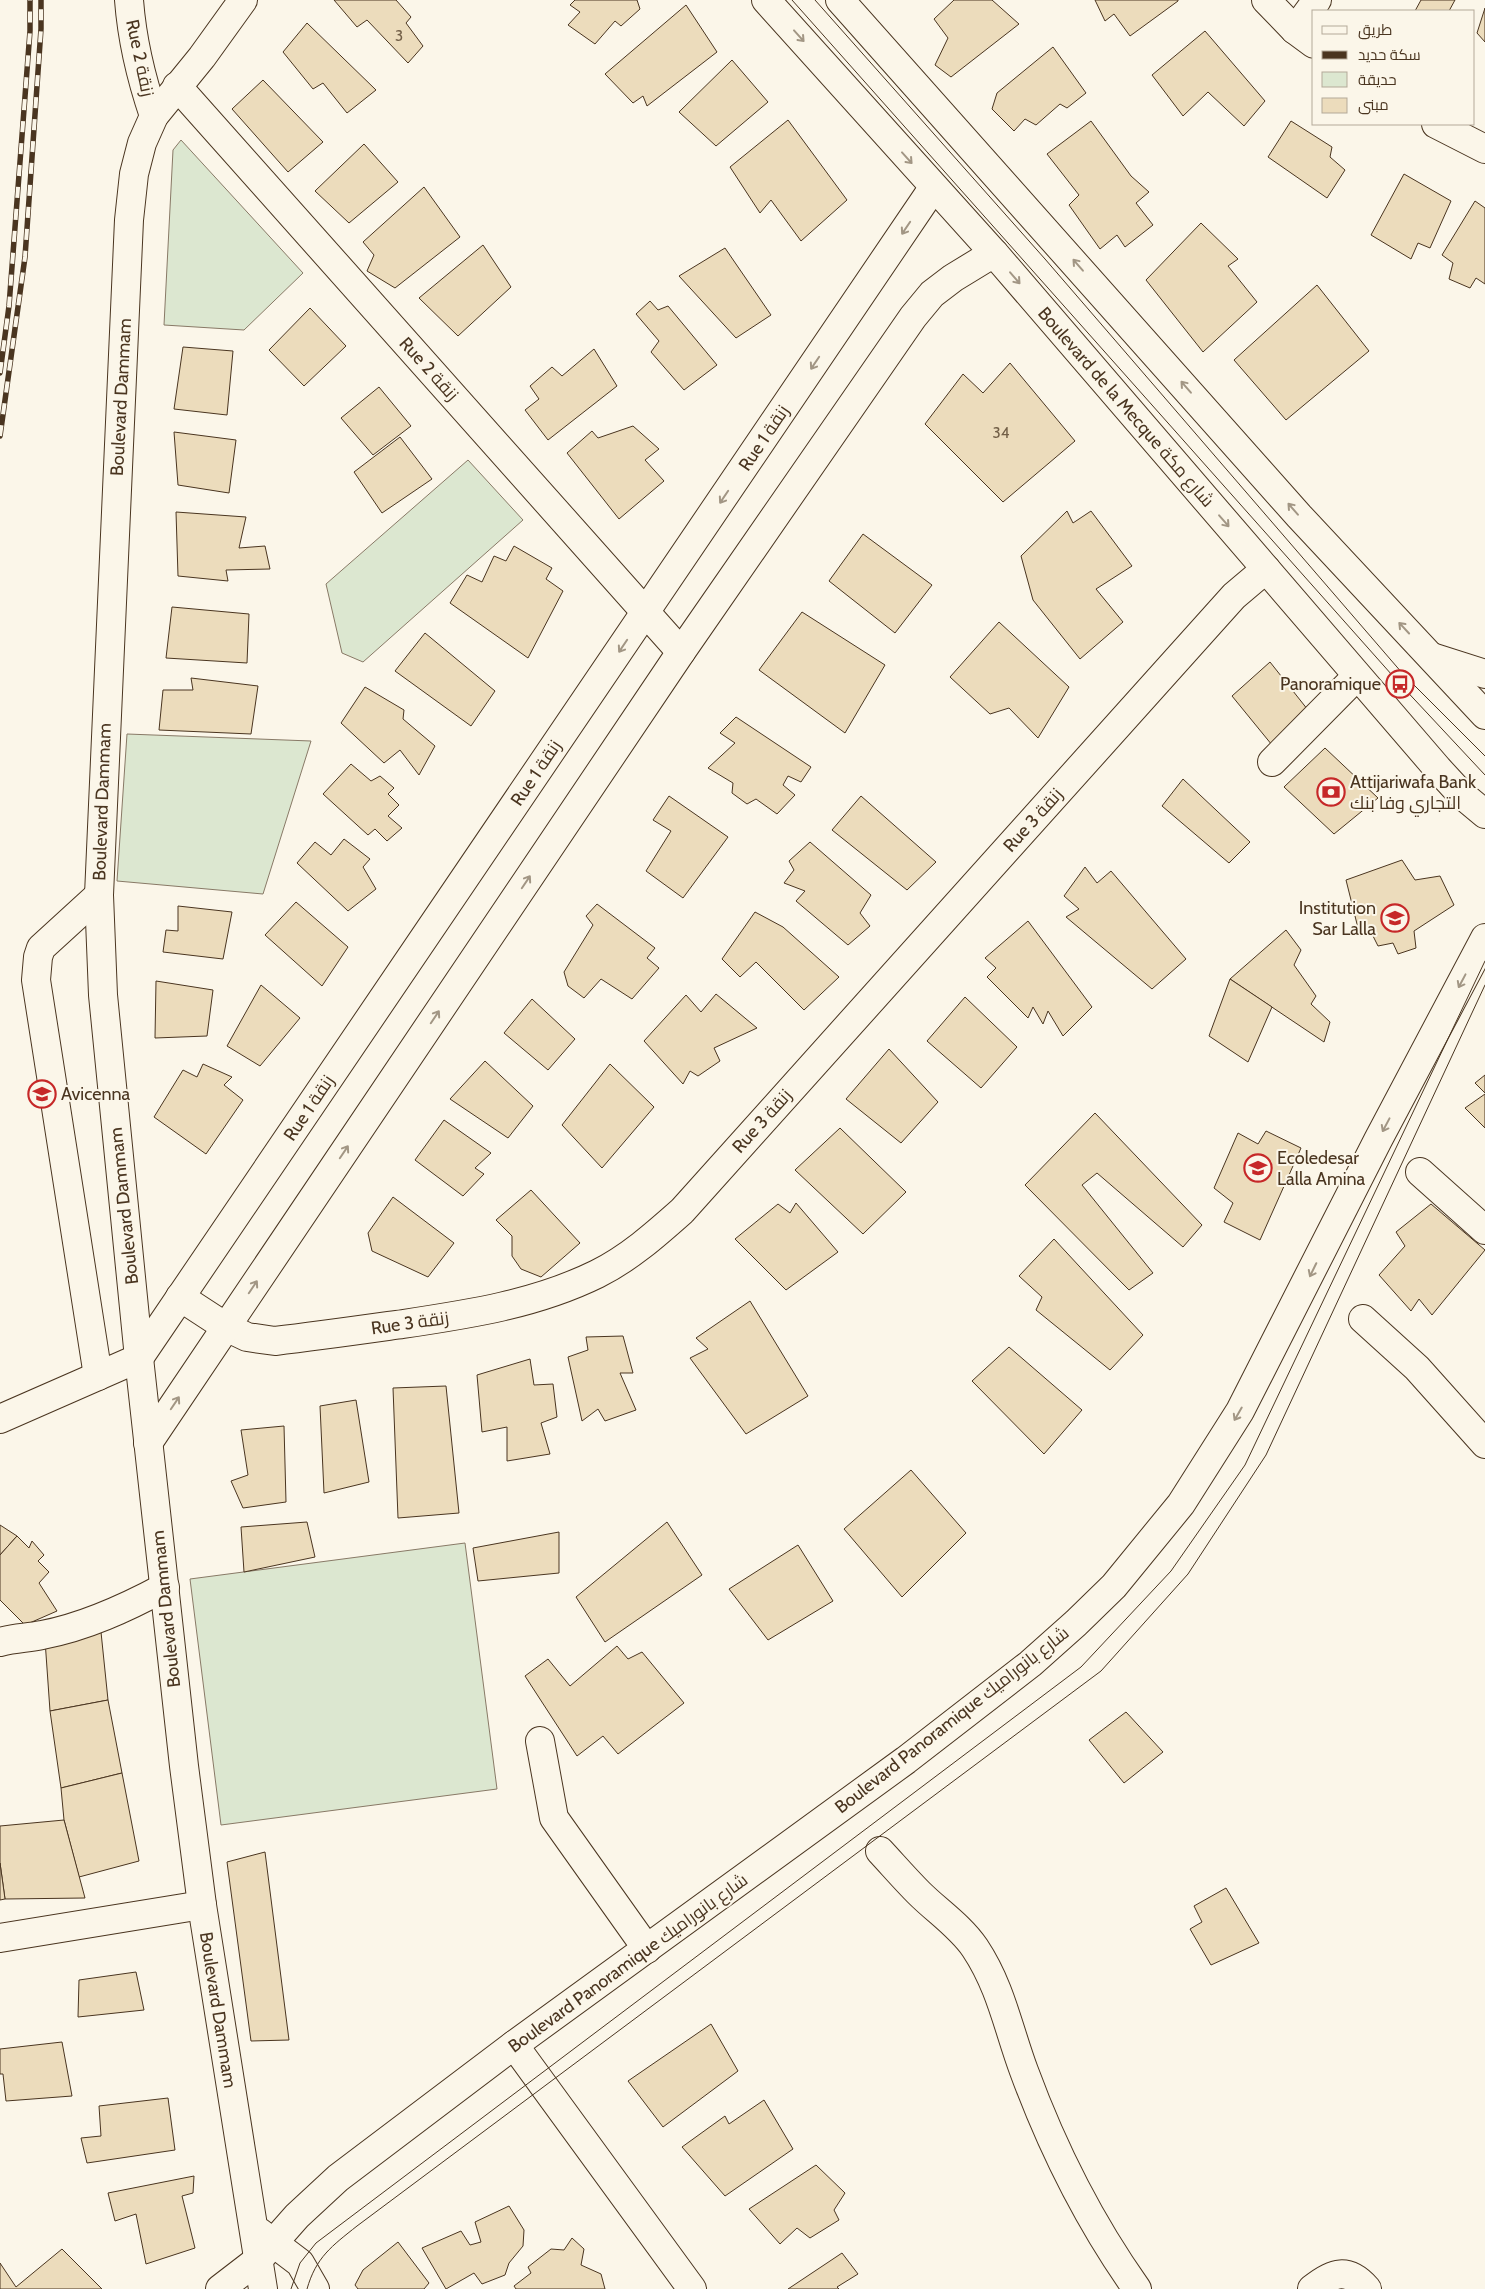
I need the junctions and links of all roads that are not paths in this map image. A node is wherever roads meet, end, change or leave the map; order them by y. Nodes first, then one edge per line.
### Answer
1 (129, 0) edge
2 (243, 0) edge
3 (766, 0) edge
4 (840, 0) edge
5 (1266, 0) edge
6 (1312, 15) edge
7 (1305, 37) edge
8 (177, 86) junction
9 (154, 116) junction
10 (1438, 125) edge
11 (1485, 149) edge
12 (933, 188) junction
13 (994, 253) junction
14 (1266, 569) junction
15 (646, 612) junction
16 (681, 652) junction
17 (1430, 656) junction
18 (1485, 674) edge
19 (1357, 676) junction
20 (1485, 715) edge
21 (1272, 762) dead end
22 (1485, 814) edge
23 (99, 895) junction
24 (1485, 938) edge
25 (1420, 1172) dead end
26 (1485, 1230) edge
27 (180, 1297) junction
28 (1363, 1319) dead end
29 (226, 1327) junction
30 (139, 1358) junction
31 (98, 1376) junction
32 (0, 1419) edge
33 (148, 1443) junction
34 (1485, 1444) edge
35 (164, 1588) junction
36 (0, 1642) edge
37 (540, 1741) dead end
38 (880, 1851) dead end
39 (202, 1905) junction
40 (0, 1938) edge
41 (647, 1949) junction
42 (514, 2045) junction
43 (262, 2244) junction
44 (220, 2289) edge
45 (263, 2289) edge
46 (315, 2289) edge
47 (692, 2289) edge
48 (1137, 2289) edge
49 (1312, 2289) edge
50 (1366, 2289) edge

1 - 9 street, Rue 2 زنقة
2 - 8 street, Boulevard Dammam
3 -> 12 street, Boulevard de la Mecque شارع مكة
17 -> 4 street
5 - 7 street
6 - 7 street
8 - 9 street, Boulevard Dammam
8 - 15 street, Rue 2 زنقة
9 - 23 street, Boulevard Dammam
10 - 11 street
12 - 13 street, Boulevard de la Mecque شارع مكة
12 -> 15 street, Rue 1 زنقة
13 -> 14 street, Boulevard de la Mecque شارع مكة
13 - 16 street
14 - 19 street, Boulevard de la Mecque شارع مكة
14 - 29 street, Rue 3 زنقة
15 - 16 street, Rue 2 زنقة
15 -> 27 street, Rue 1 زنقة
29 -> 16 street
17 - 18 street
17 - 20 street
19 - 21 street
19 - 22 street, Boulevard de la Mecque شارع مكة
23 - 30 street, Boulevard Dammam
23 - 31 street
24 -> 41 street, Boulevard Panoramique شارع بانوراميك
25 - 26 street
27 - 29 street, Rue 3 زنقة
27 - 30 street, Rue 1 زنقة
28 - 34 street
33 -> 29 street
30 - 31 street
30 - 33 street, Boulevard Dammam
31 - 32 street
33 - 35 street, Boulevard Dammam
35 - 36 street
35 - 39 street, Boulevard Dammam
37 - 41 street
38 - 48 street
39 - 40 street
39 - 43 street, Boulevard Dammam
41 - 42 street, Boulevard Panoramique شارع بانوراميك
42 - 43 street, Boulevard Panoramique شارع بانوراميك
42 - 47 street
43 - 44 street, Boulevard Panoramique شارع بانوراميك
43 - 45 street, Boulevard Dammam
43 - 46 street
49 - 50 street

